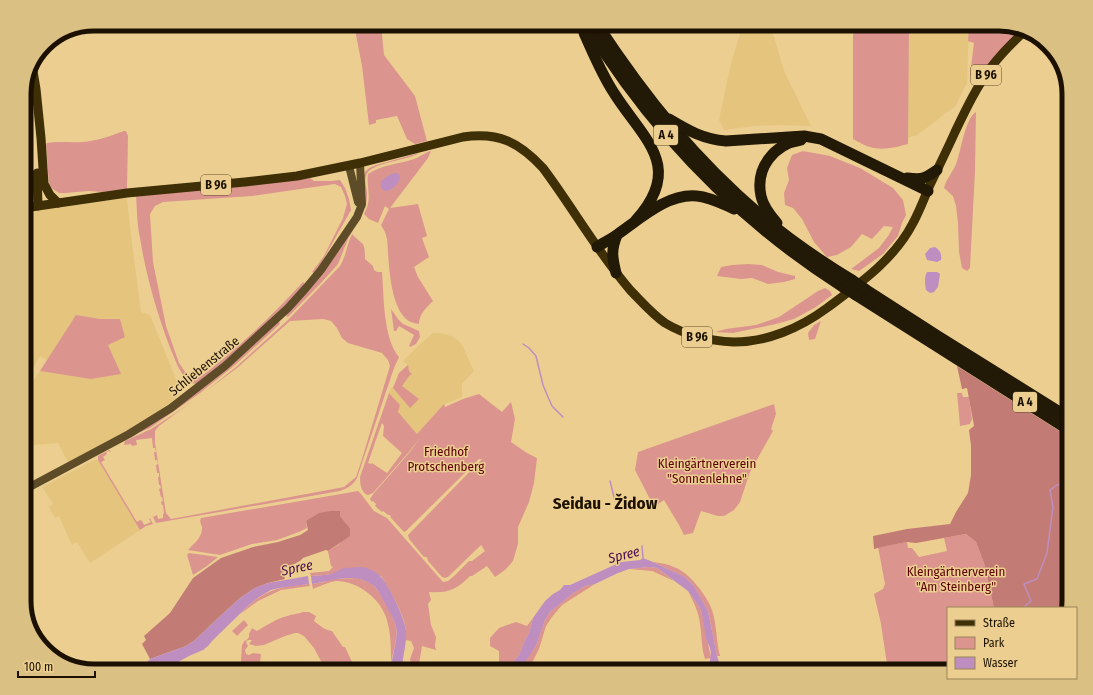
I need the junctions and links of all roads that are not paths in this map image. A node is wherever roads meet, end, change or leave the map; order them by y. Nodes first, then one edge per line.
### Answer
1 (583, 31) edge
2 (590, 31) edge
3 (602, 31) edge
4 (1021, 35) edge
5 (34, 76) edge
6 (38, 114) junction
7 (662, 115) junction
8 (836, 147) junction
9 (360, 163) junction
10 (349, 166) junction
11 (937, 170) junction
12 (900, 178) junction
13 (44, 184) junction
14 (928, 191) junction
15 (58, 203) junction
16 (42, 205) junction
17 (31, 207) edge
18 (359, 212) junction
19 (744, 214) junction
20 (636, 220) junction
21 (617, 235) junction
22 (790, 238) junction
23 (597, 247) junction
24 (616, 273) junction
25 (848, 284) junction
26 (861, 292) junction
27 (1062, 414) edge
28 (1062, 426) edge
29 (31, 486) edge

1 - 20 highway
2 - 19 highway, A 4
3 - 7 highway, A 4
4 - 11 main road, B 96
5 - 6 main road
6 - 13 main road
6 - 16 main road
7 - 8 highway
7 - 22 highway, A 4
8 - 12 highway
8 - 22 highway
9 - 10 main road, B 96
9 - 18 main road, Schliebenstraße
9 - 23 main road, B 96
10 - 15 main road, B 96
10 - 18 main road
11 - 12 highway
11 - 14 main road, B 96
12 - 14 highway
13 - 15 main road
13 - 16 main road
14 - 24 main road, B 96
15 - 16 main road, B 96
16 - 17 main road, B 96
18 - 29 main road, Schliebenstraße
19 - 20 highway
19 - 25 highway, A 4
20 - 21 highway
21 - 23 highway
21 - 24 highway
22 - 25 highway, A 4
23 - 24 main road, B 96
25 - 26 highway, A 4, bridge
26 - 27 highway, A 4
26 - 28 highway, A 4

